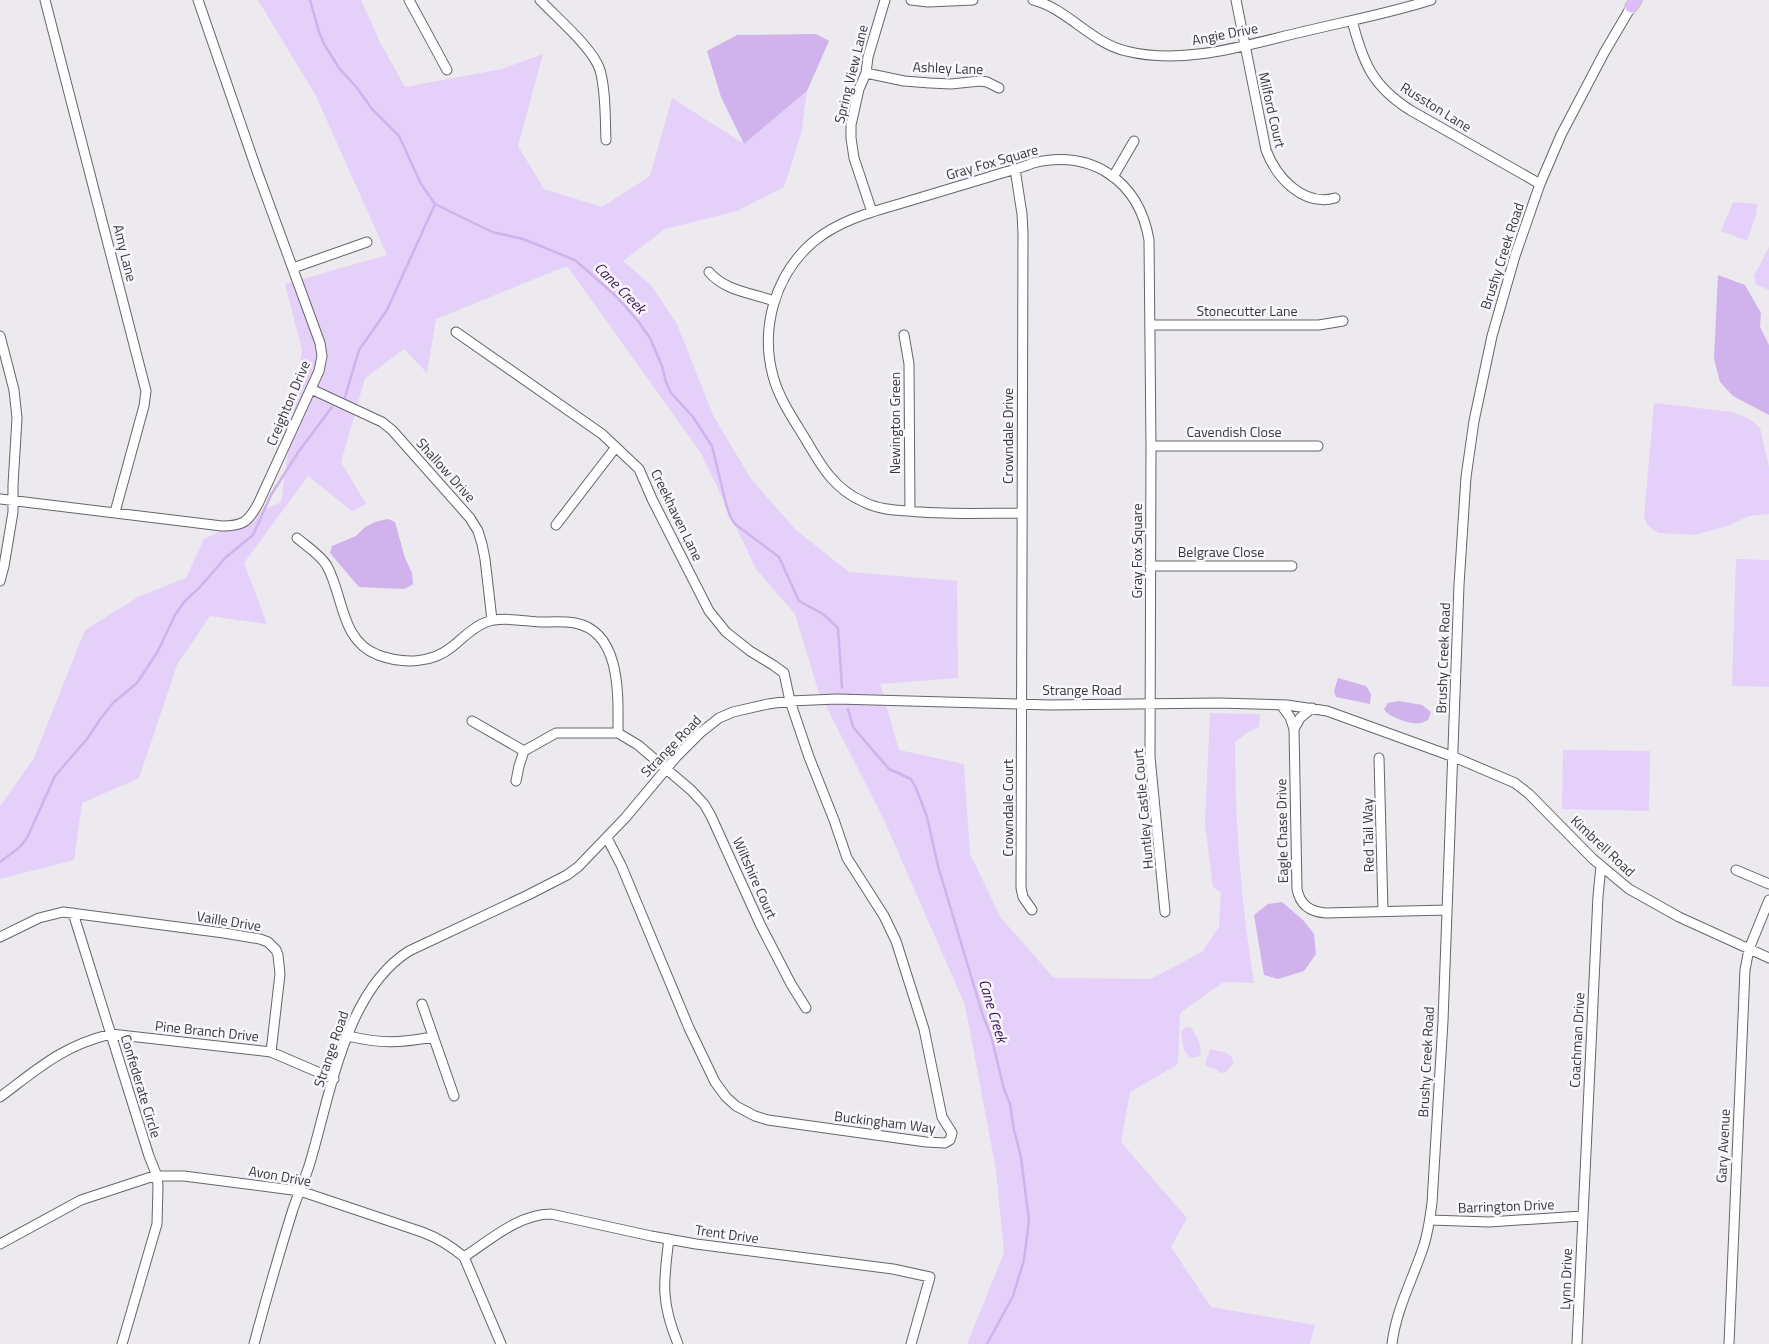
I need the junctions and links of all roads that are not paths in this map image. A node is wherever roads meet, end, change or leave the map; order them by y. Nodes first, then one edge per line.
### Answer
1 (45, 0) edge
2 (198, 0) edge
3 (409, 0) edge
4 (540, 0) edge
5 (885, 0) edge
6 (911, 0) edge
7 (973, 0) edge
8 (1033, 0) edge
9 (1236, 0) edge
10 (1432, 0) edge
11 (1634, 2) edge
12 (1352, 21) junction
13 (1244, 45) junction
14 (447, 70) dead end
15 (866, 73) junction
16 (999, 88) dead end
17 (606, 140) dead end
18 (1134, 141) dead end
19 (1015, 169) junction
20 (1114, 177) junction
21 (1540, 184) junction
22 (1335, 198) dead end
23 (872, 212) junction
24 (367, 242) dead end
25 (293, 268) junction
26 (709, 272) dead end
27 (774, 301) junction
28 (1343, 321) dead end
29 (1150, 324) junction
30 (456, 332) dead end
31 (904, 335) dead end
32 (0, 336) edge
33 (311, 390) junction
34 (616, 446) junction
35 (1151, 446) junction
36 (1318, 446) dead end
37 (0, 499) edge
38 (13, 500) junction
39 (910, 511) junction
40 (115, 512) junction
41 (1022, 513) junction
42 (556, 525) dead end
43 (297, 538) dead end
44 (1150, 566) junction
45 (1292, 566) dead end
46 (0, 581) edge
47 (492, 620) junction
48 (790, 701) junction
49 (1150, 703) junction
50 (1022, 704) junction
51 (1280, 705) junction
52 (1312, 708) junction
53 (472, 721) dead end
54 (1294, 729) junction
55 (618, 733) junction
56 (524, 751) junction
57 (1454, 757) junction
58 (1379, 758) dead end
59 (666, 770) junction
60 (516, 781) dead end
61 (607, 838) junction
62 (1601, 866) junction
63 (1736, 870) dead end
64 (1769, 884) edge
65 (1769, 900) edge
66 (1032, 910) dead end
67 (1447, 910) junction
68 (1166, 912) dead end
69 (1383, 912) junction
70 (73, 914) junction
71 (0, 938) edge
72 (1749, 949) junction
73 (1769, 958) edge
74 (422, 1004) dead end
75 (806, 1008) dead end
76 (111, 1034) junction
77 (348, 1036) junction
78 (433, 1037) junction
79 (271, 1052) junction
80 (334, 1079) junction
81 (454, 1096) dead end
82 (0, 1097) edge
83 (157, 1176) junction
84 (300, 1191) junction
85 (1582, 1216) junction
86 (1430, 1220) junction
87 (669, 1239) junction
88 (0, 1244) edge
89 (464, 1256) junction
90 (122, 1344) edge
91 (254, 1344) edge
92 (501, 1344) edge
93 (678, 1344) edge
94 (911, 1344) edge
95 (1392, 1344) edge
96 (1577, 1344) edge
97 (1728, 1344) edge

1 - 40 street, Amy Lane
2 - 25 street, Creighton Drive
3 - 14 street
4 - 17 street
5 - 15 street, Spring View Lane
6 - 7 street
8 - 13 street, Angie Drive
9 - 13 street, Milford Court
10 - 12 street, Angie Drive
11 - 21 street, Brushy Creek Road
12 - 13 street, Angie Drive
12 - 21 street, Russton Lane
13 - 22 street, Milford Court
15 - 16 street, Ashley Lane
15 - 23 street, Spring View Lane
18 - 20 street
19 - 20 street, Gray Fox Square
19 - 23 street, Gray Fox Square
19 - 41 street, Crowndale Drive
20 - 29 street, Gray Fox Square
21 - 57 street, Brushy Creek Road
23 - 27 street, Gray Fox Square
24 - 25 street
25 - 33 street, Creighton Drive
26 - 27 street
27 - 39 street, Gray Fox Square
28 - 29 street, Stonecutter Lane
29 - 35 street, Gray Fox Square
30 - 34 street, Creekhaven Lane
31 - 39 street, Newington Green
32 - 38 street
33 - 40 street, Creighton Drive
33 - 47 street, Shallow Drive
34 - 42 street
34 - 48 street, Creekhaven Lane
35 - 36 street, Cavendish Close
35 - 44 street, Gray Fox Square
37 - 38 street, Creighton Drive
38 - 40 street, Creighton Drive
38 - 46 street
39 - 41 street, Gray Fox Square
41 - 50 street, Crowndale Drive
43 - 47 street
44 - 45 street, Belgrave Close
44 - 49 street, Gray Fox Square
47 - 55 street
48 - 50 street, Strange Road
48 - 59 street, Strange Road
48 - 61 street, Buckingham Way
49 - 50 street, Strange Road
49 - 51 street, Strange Road
49 - 68 street, Huntley Castle Court
50 - 66 street, Crowndale Court
51 - 52 street, Strange Road
51 - 54 street, Eagle Chase Drive
52 - 54 street
52 - 57 street, Strange Road
53 - 56 street
54 - 69 street, Eagle Chase Drive
55 - 56 street
55 - 59 street, Wiltshire Court
56 - 60 street
57 - 62 street, Kimbrell Road
57 - 67 street, Brushy Creek Road
58 - 69 street, Red Tail Way
59 - 61 street, Strange Road
59 - 75 street, Wiltshire Court
61 - 77 street, Strange Road
62 - 72 street, Kimbrell Road
62 - 85 street, Coachman Drive
63 - 64 street
65 - 72 street, Gary Avenue
67 - 69 street, Eagle Chase Drive
67 - 86 street, Brushy Creek Road
70 - 71 street
70 - 76 street, Confederate Circle
70 - 79 street, Vaille Drive
72 - 73 street, Kimbrell Road
72 - 97 street, Gary Avenue
74 - 78 street
76 - 79 street, Pine Branch Drive
76 - 82 street, Pine Branch Drive
76 - 83 street, Confederate Circle
77 - 78 street
77 - 80 street, Strange Road
78 - 81 street
79 - 80 street, Pine Branch Drive
80 - 84 street, Strange Road
83 - 84 street, Avon Drive
83 - 88 street, Avon Drive
83 - 90 street, Confederate Circle
84 - 89 street, Avon Drive
84 - 91 street, Strange Road
85 - 86 street, Barrington Drive
85 - 96 street, Lynn Drive
86 - 95 street, Brushy Creek Road
87 - 89 street, Trent Drive
87 - 93 street
87 - 94 street, Trent Drive
89 - 92 street

